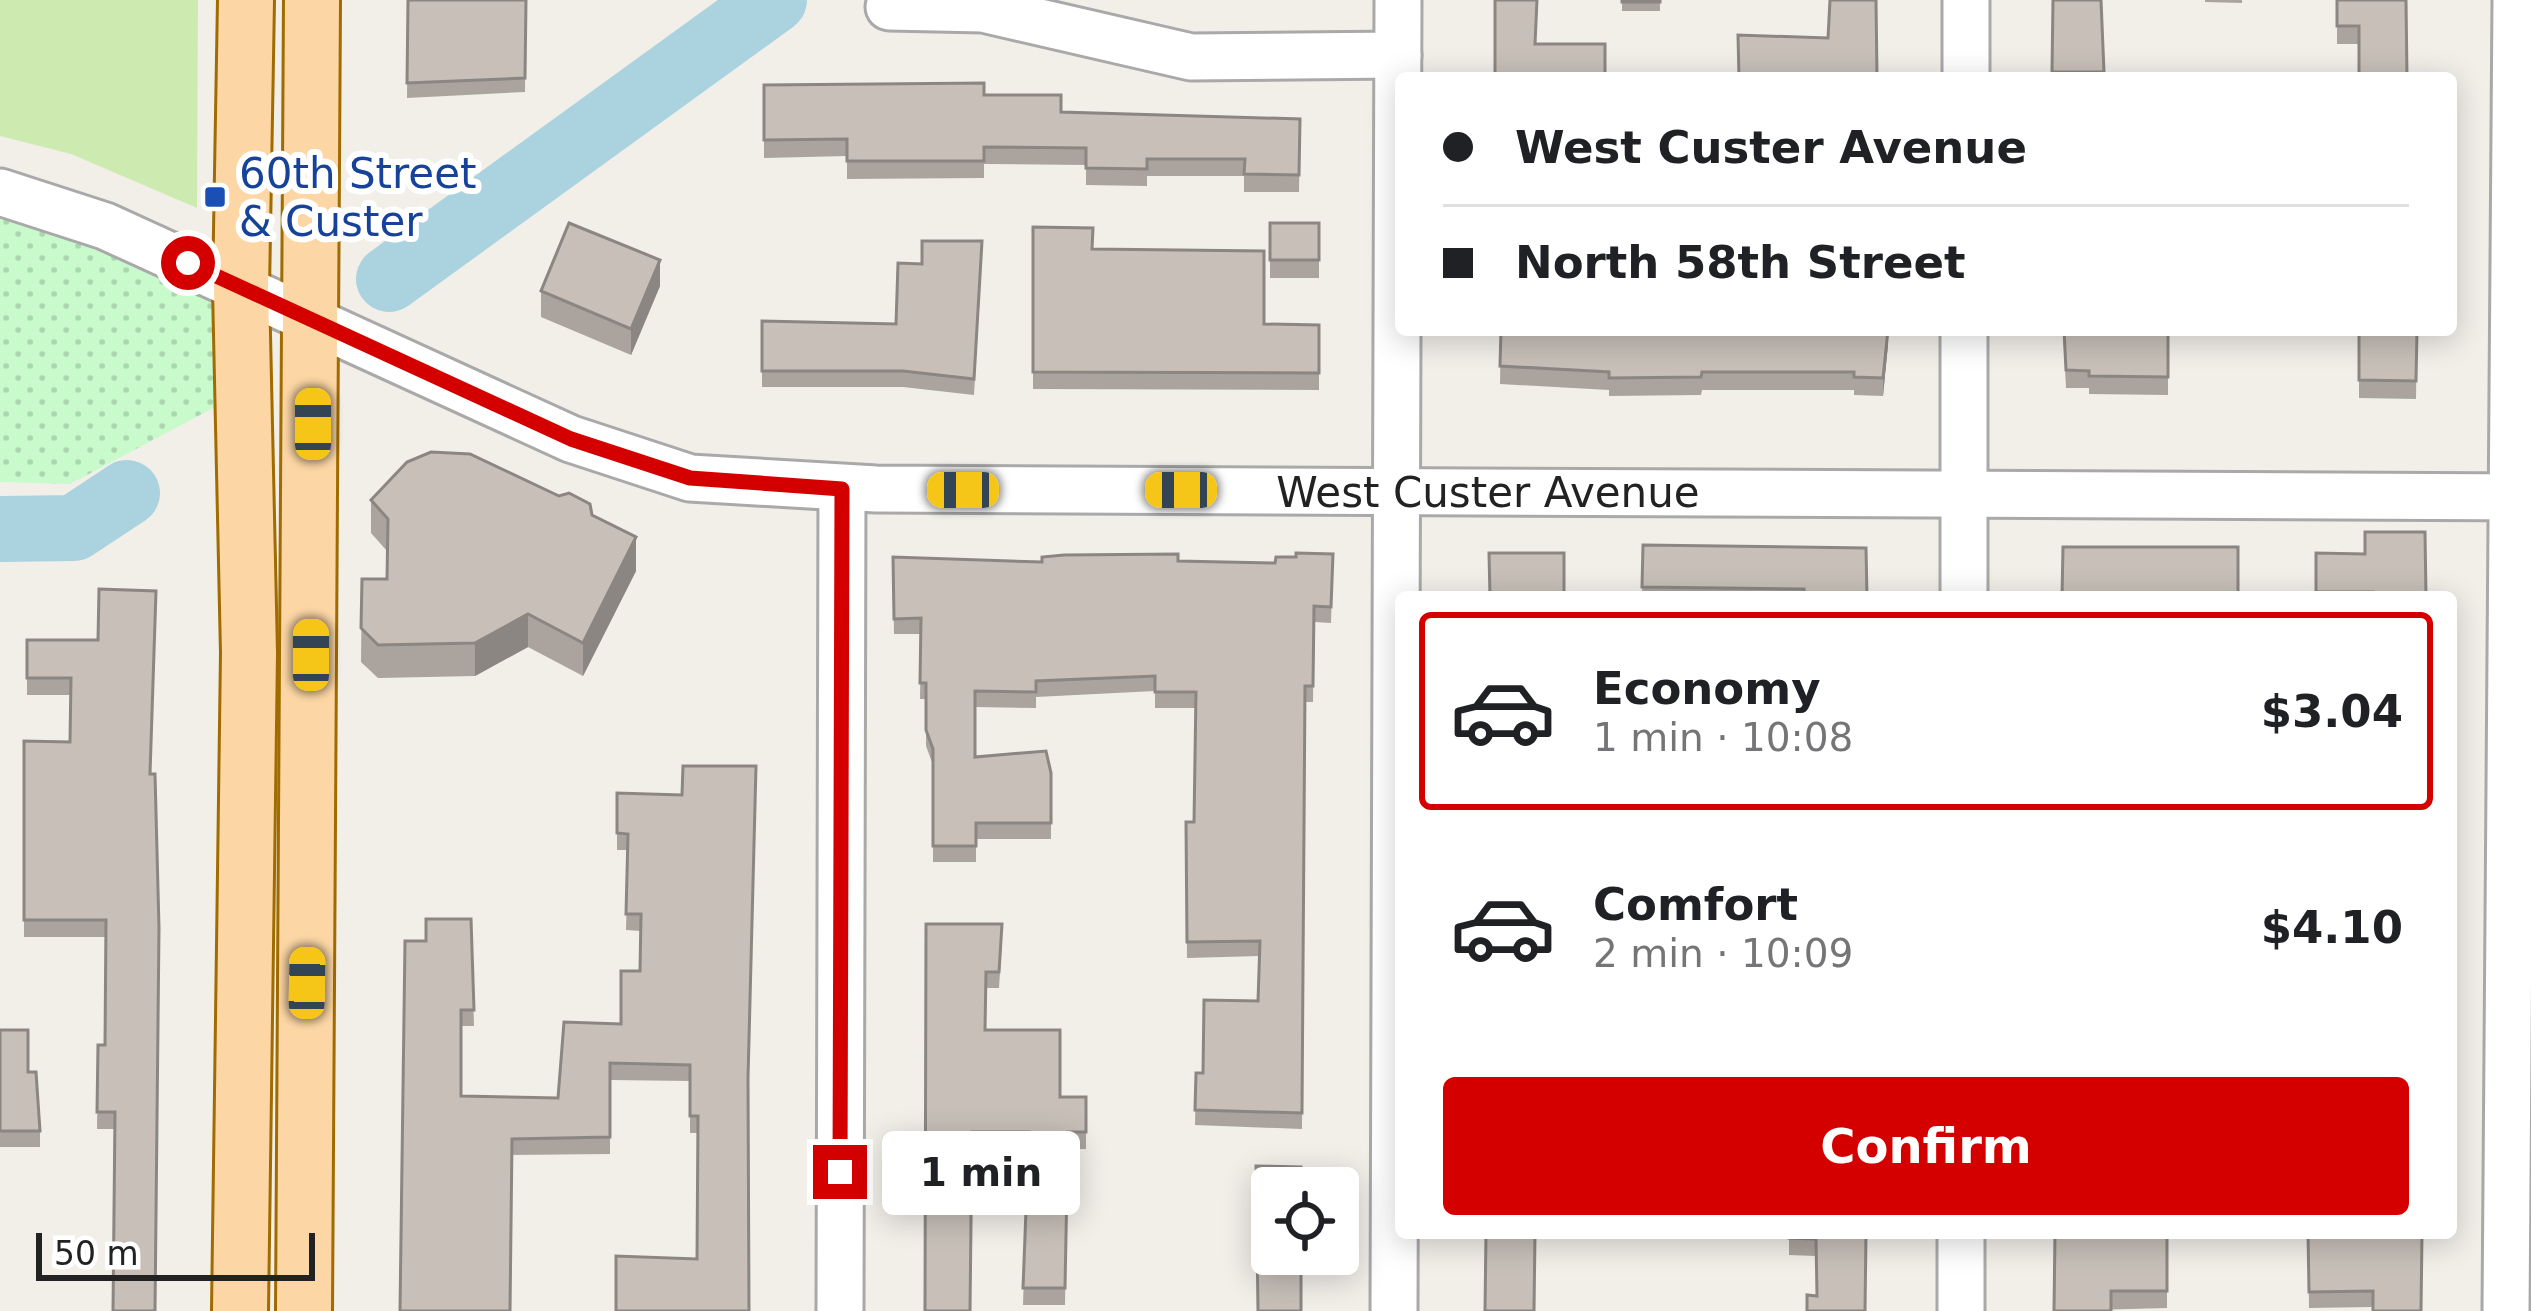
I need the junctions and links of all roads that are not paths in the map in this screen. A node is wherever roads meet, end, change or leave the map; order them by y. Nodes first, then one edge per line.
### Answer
1 (246, 0) edge
2 (312, 0) edge
3 (1398, 0) edge
4 (1966, 0) edge
5 (2516, 0) edge
6 (889, 7) dead end
7 (1398, 56) junction
8 (1398, 72) edge
9 (1966, 72) edge
10 (0, 193) edge
11 (242, 290) junction
12 (1395, 317) edge
13 (314, 322) junction
14 (1964, 336) edge
15 (842, 489) junction
16 (1393, 491) junction
17 (1964, 494) junction
18 (2520, 497) edge
19 (1964, 591) edge
20 (1961, 1239) edge
21 (240, 1311) edge
22 (304, 1311) edge
23 (839, 1311) edge
24 (1394, 1311) edge
25 (1961, 1311) edge
26 (2506, 1311) edge

1 - 11 main road
2 - 13 main road
3 - 7 street
4 - 9 street
5 - 18 street
6 - 7 street
7 - 8 street
10 - 11 street, West Custer Avenue
11 - 13 street, West Custer Avenue
11 - 21 main road
12 - 16 street
13 - 15 street, West Custer Avenue
13 - 22 main road
14 - 17 street
15 - 16 street, West Custer Avenue
15 - 23 street
16 - 17 street, West Custer Avenue
16 - 24 street
17 - 18 street, West Custer Avenue
17 - 19 street
18 - 26 street
20 - 25 street

